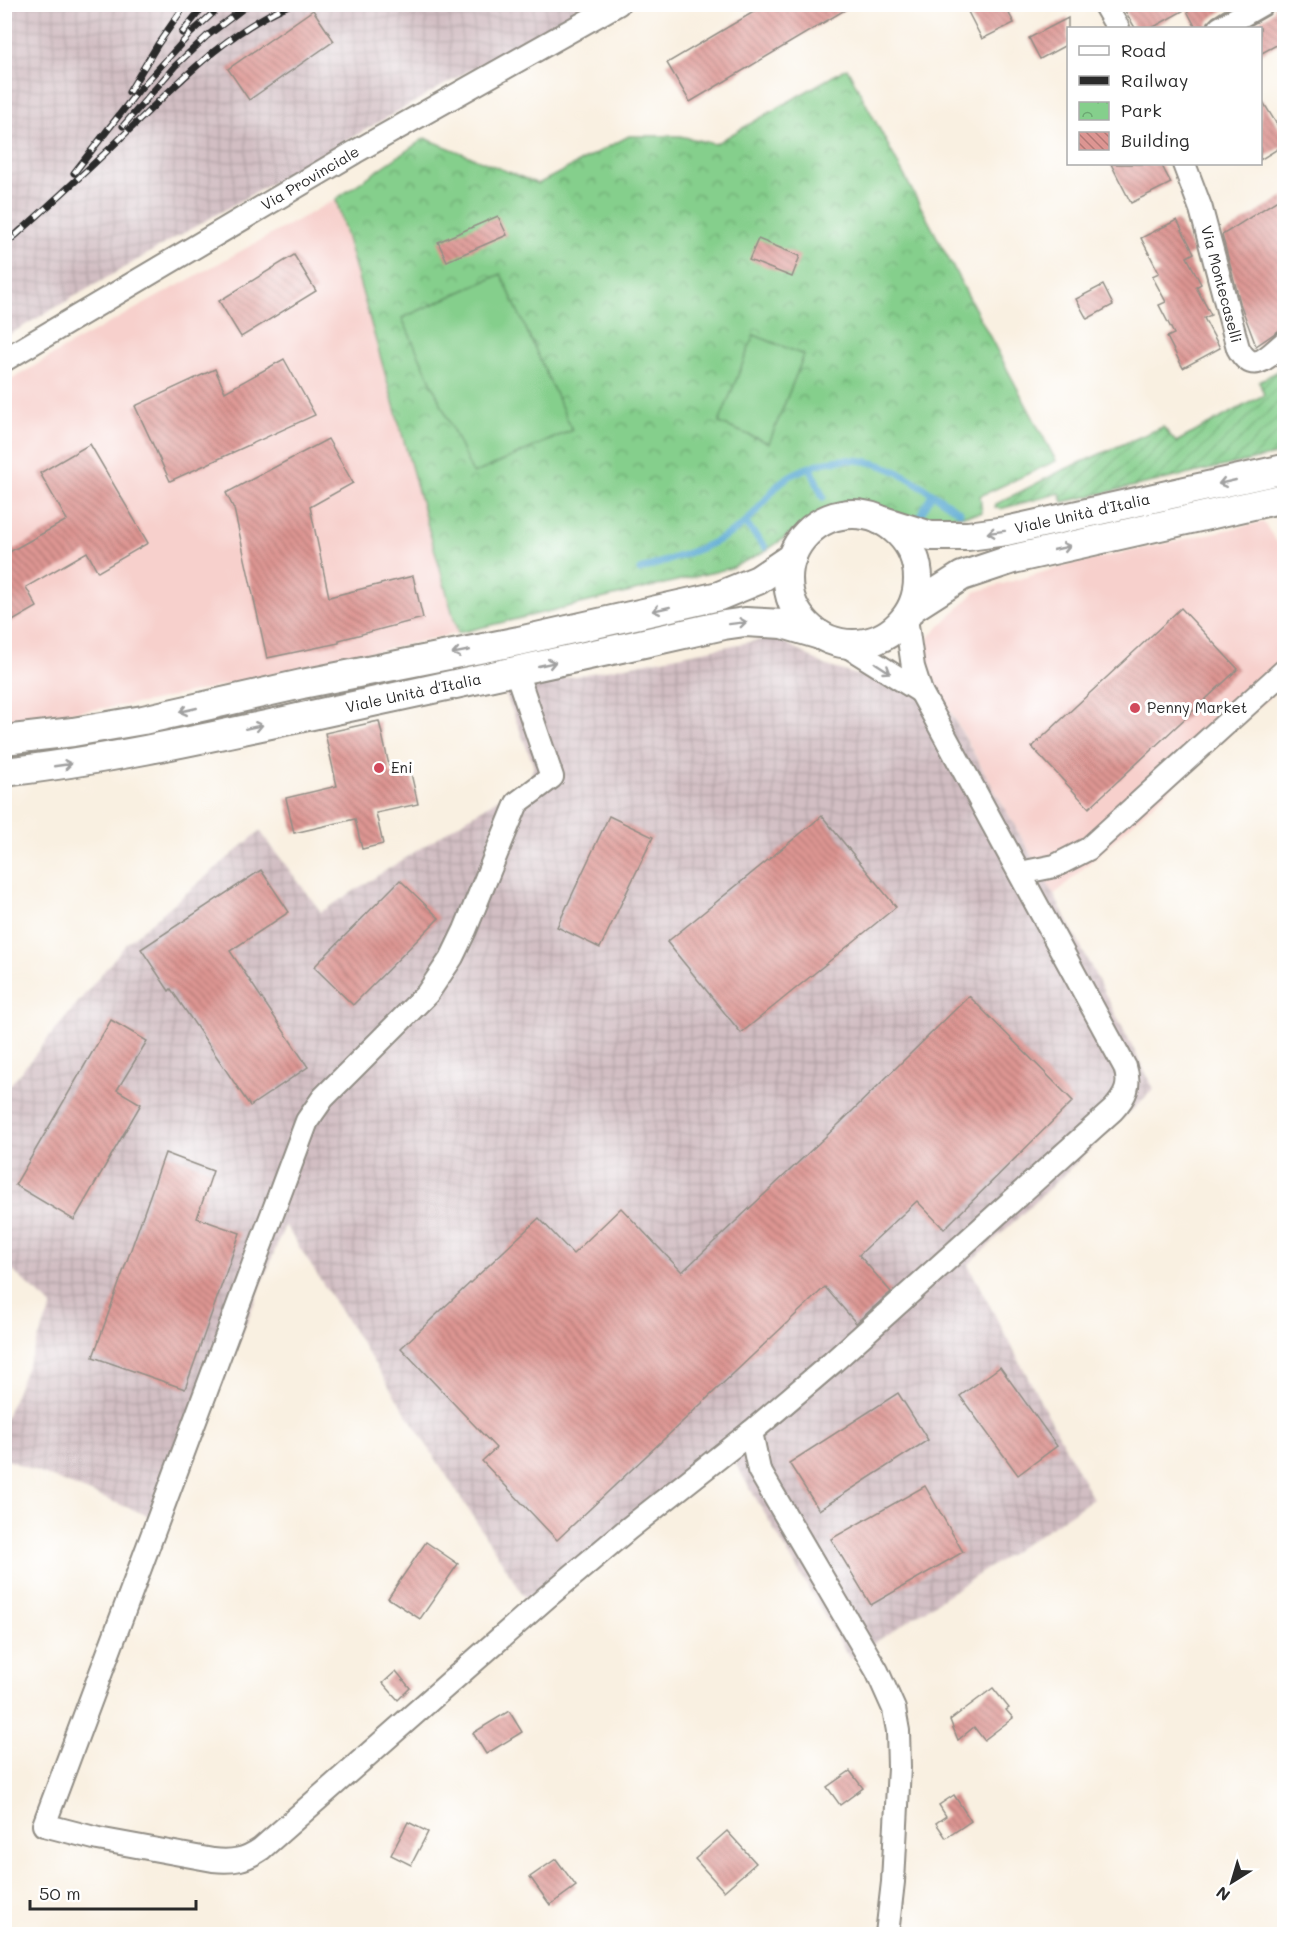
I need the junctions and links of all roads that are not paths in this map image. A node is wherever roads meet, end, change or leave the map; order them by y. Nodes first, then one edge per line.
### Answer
1 (618, 4) edge
2 (1104, 4) edge
3 (1262, 4) edge
4 (1117, 27) edge
5 (1222, 27) edge
6 (1184, 165) edge
7 (1284, 343) edge
8 (4, 360) edge
9 (1284, 470) edge
10 (1284, 498) edge
11 (880, 520) junction
12 (792, 557) junction
13 (909, 613) junction
14 (832, 640) junction
15 (516, 671) junction
16 (1284, 671) edge
17 (921, 692) junction
18 (4, 740) edge
19 (4, 772) edge
20 (1020, 873) junction
21 (751, 1432) junction
22 (887, 1935) edge

1 - 8 street, Via Provinciale
2 - 4 street
3 - 5 street
6 - 7 street, Via Montecaselli
9 -> 11 main road, Viale Unità d'Italia
13 -> 10 main road, Viale Unità d'Italia
11 - 12 main road, Viale Unità d'Italia
11 - 13 main road, Viale Unità d'Italia
12 - 14 main road, Viale Unità d'Italia
12 -> 18 main road, Viale Unità d'Italia
13 - 14 main road, Viale Unità d'Italia
13 - 17 street
15 -> 14 main road, Viale Unità d'Italia
14 -> 17 street
19 -> 15 main road, Viale Unità d'Italia
15 - 21 street
16 - 20 street
17 - 20 street
20 - 21 street
21 - 22 street

